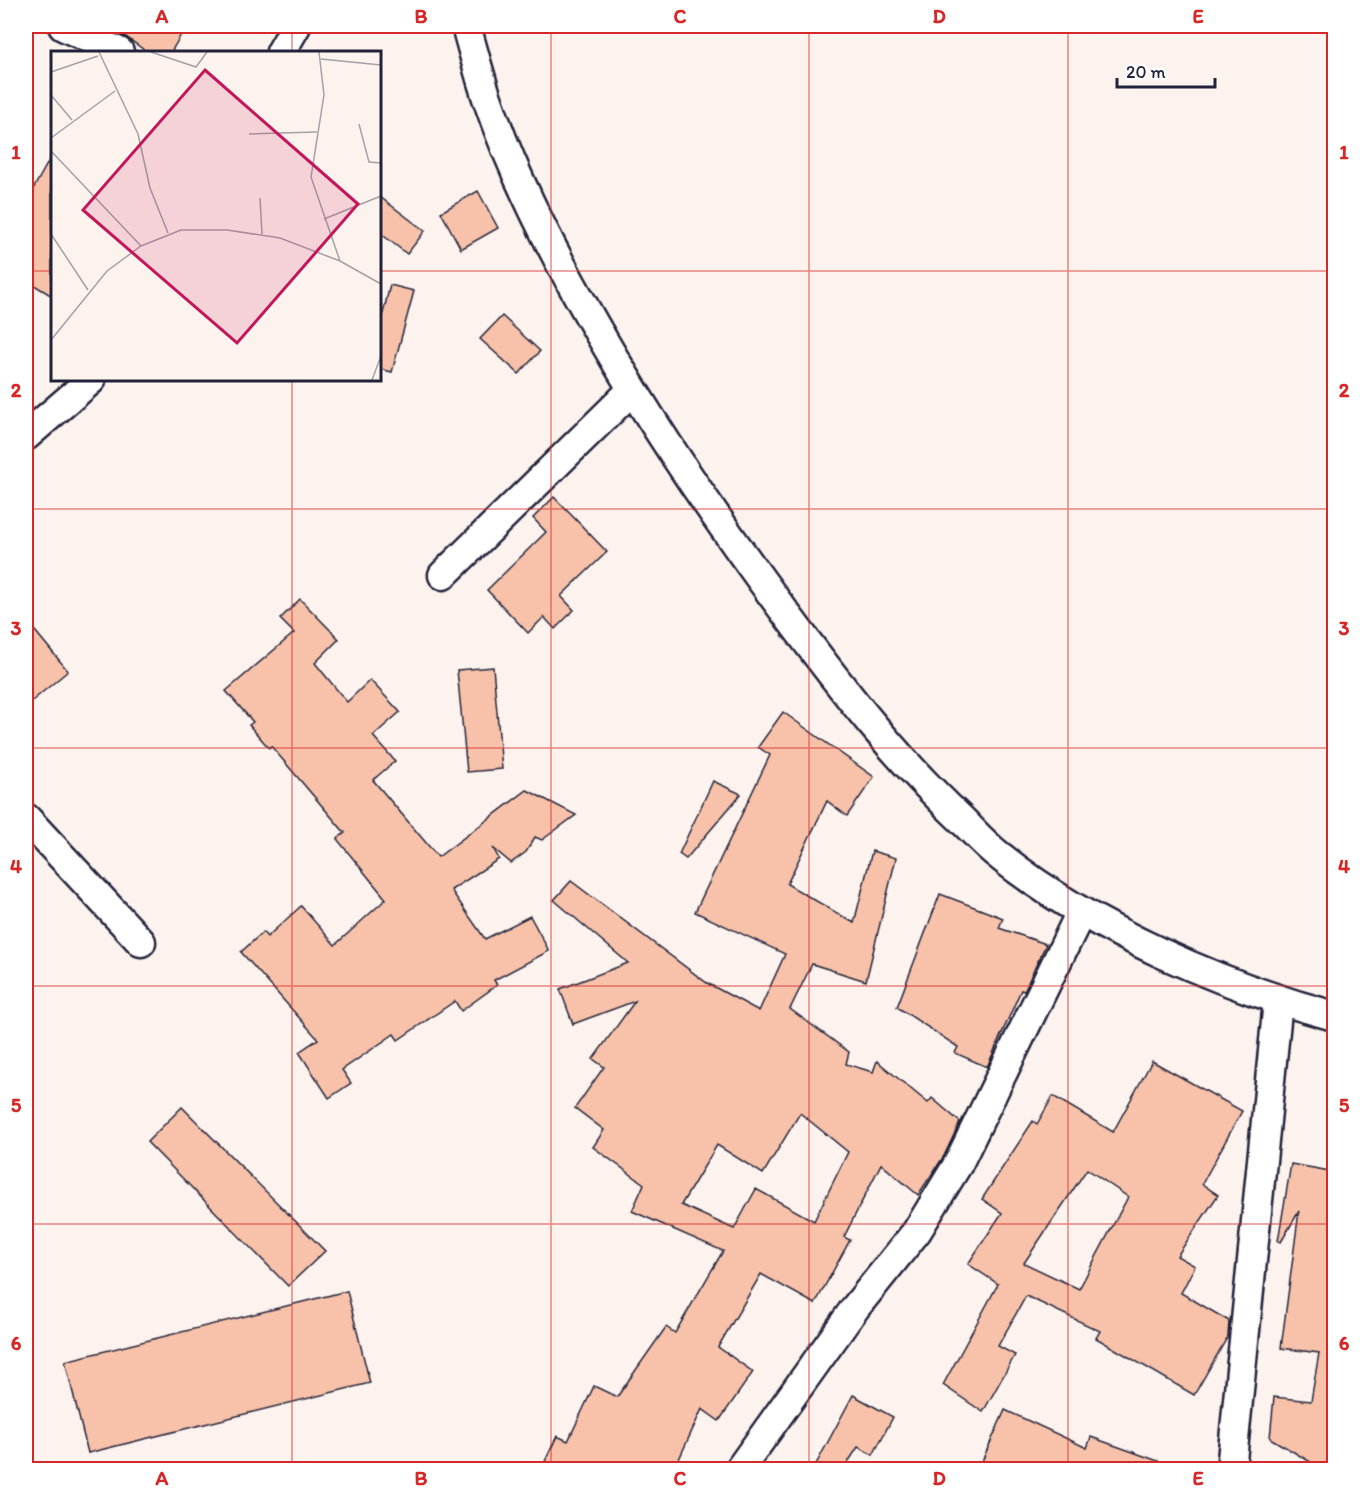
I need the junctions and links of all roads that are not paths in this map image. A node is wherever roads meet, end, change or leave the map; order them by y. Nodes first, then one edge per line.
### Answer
1 (63, 26) edge
2 (296, 26) edge
3 (466, 26) edge
4 (117, 51) edge
5 (282, 51) edge
6 (90, 381) edge
7 (632, 390) junction
8 (26, 436) edge
9 (443, 575) dead end
10 (26, 818) edge
11 (1081, 912) junction
12 (141, 942) dead end
13 (1278, 1001) junction
14 (1335, 1016) edge
15 (739, 1470) edge
16 (1231, 1470) edge

1 - 4 street
2 - 5 street
3 - 7 street
6 - 8 street
7 - 9 street
7 - 11 street
10 - 12 street
11 - 13 street
11 - 15 street
13 - 14 street
13 - 16 street

